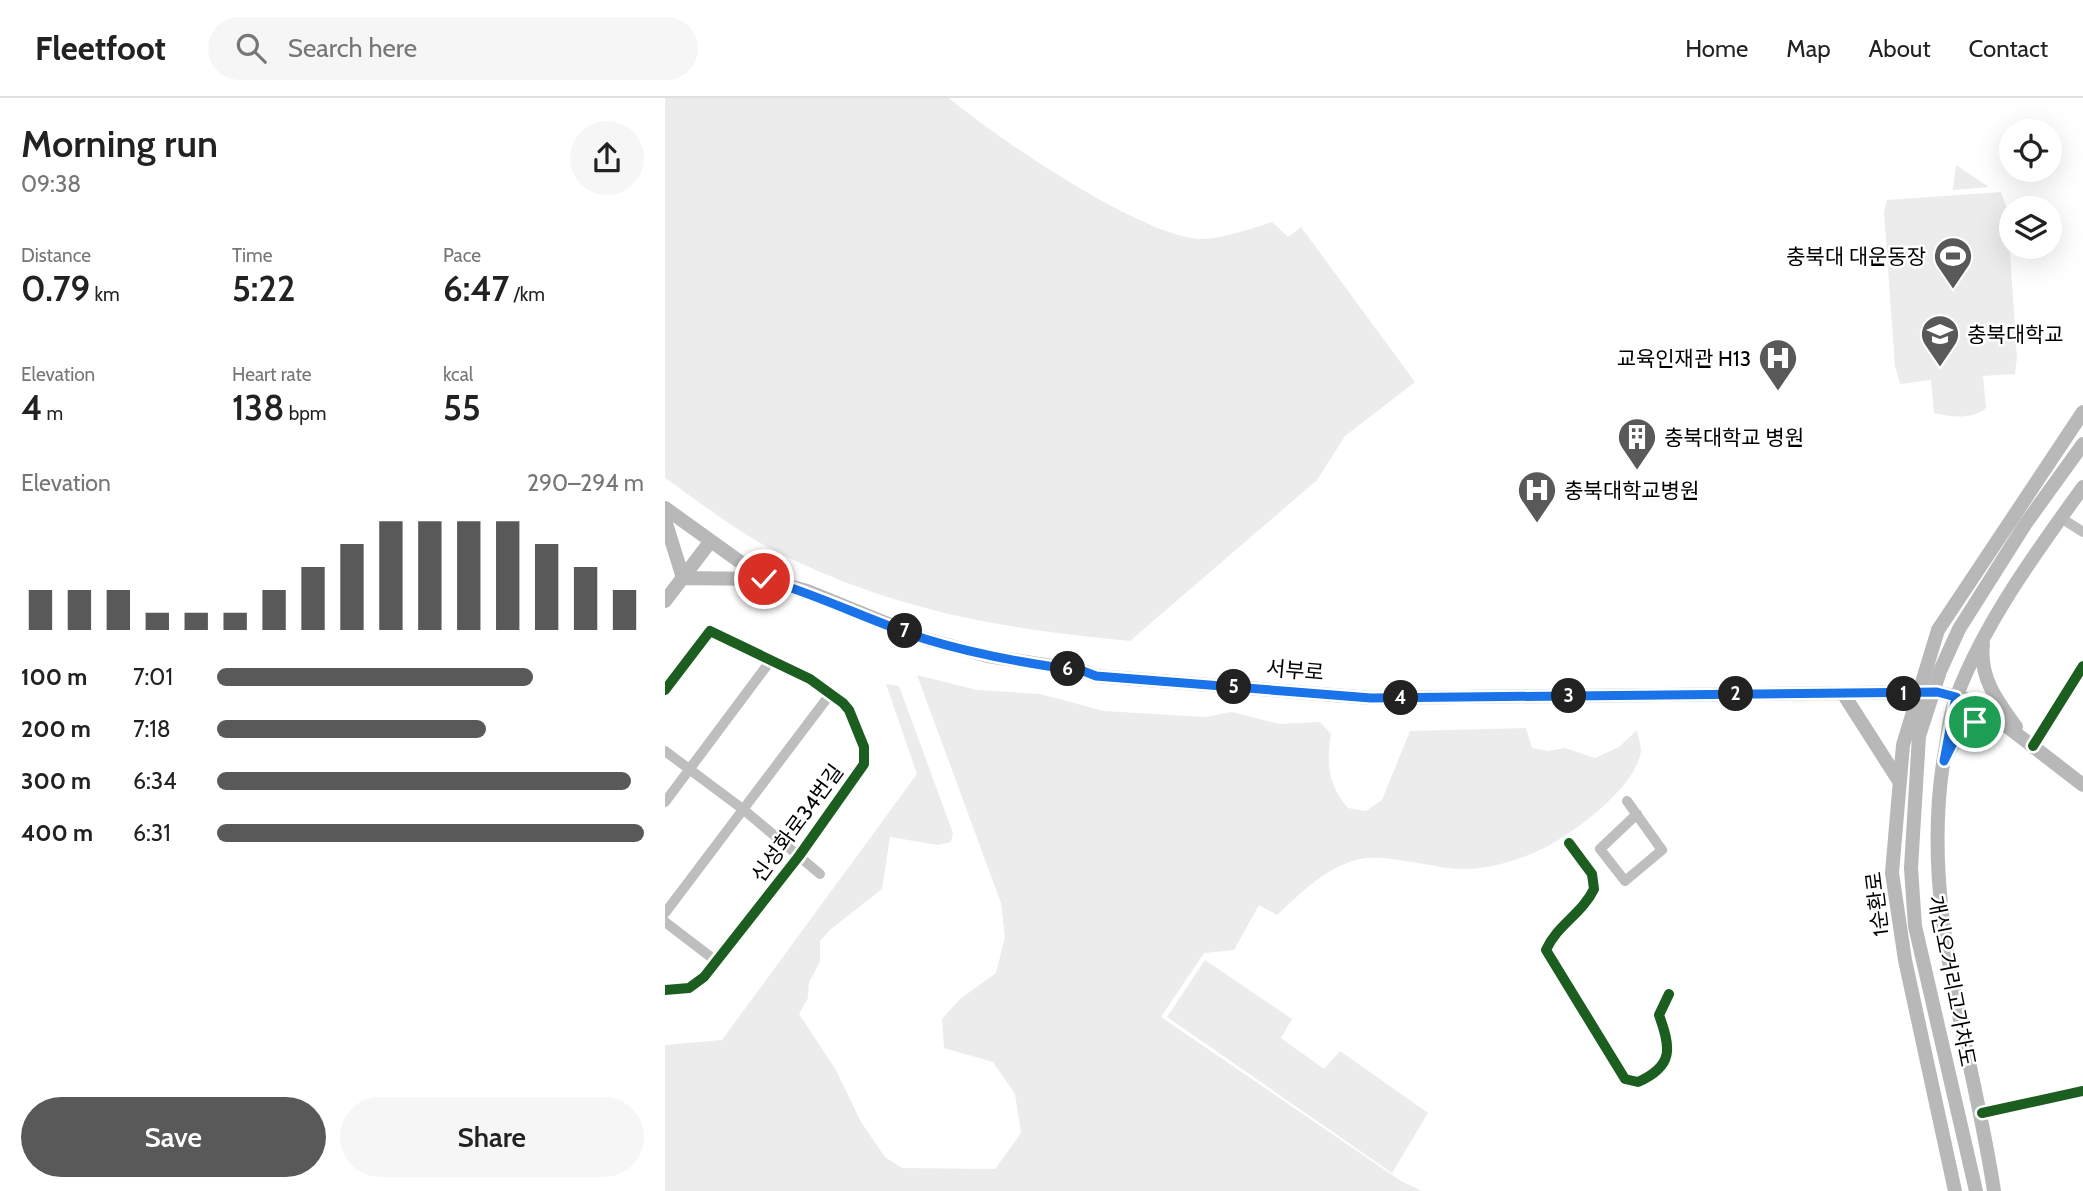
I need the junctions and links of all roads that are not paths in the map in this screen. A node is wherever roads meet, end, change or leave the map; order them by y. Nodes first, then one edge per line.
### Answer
1 (2083, 412) edge
2 (2083, 444) edge
3 (2083, 487) edge
4 (665, 508) edge
5 (2061, 518) junction
6 (665, 520) edge
7 (2083, 532) edge
8 (710, 542) junction
9 (683, 579) junction
10 (764, 579) junction
11 (665, 601) edge
12 (1983, 641) junction
13 (771, 660) junction
14 (2083, 666) edge
15 (665, 690) edge
16 (831, 693) junction
17 (1918, 693) junction
18 (1844, 695) junction
19 (1956, 697) junction
20 (2007, 726) junction
21 (2033, 746) junction
22 (665, 751) edge
23 (1944, 761) junction
24 (689, 769) junction
25 (1899, 781) junction
26 (2083, 785) edge
27 (1627, 801) dead end
28 (665, 802) edge
29 (744, 810) junction
30 (1637, 814) junction
31 (1569, 843) dead end
32 (799, 856) junction
33 (820, 874) dead end
34 (665, 913) edge
35 (665, 922) edge
36 (716, 961) junction
37 (665, 990) edge
38 (1669, 994) dead end
39 (2083, 1091) edge
40 (1982, 1113) junction
41 (1955, 1191) edge
42 (1976, 1191) edge
43 (1994, 1191) edge

1 - 17 main road, 1순환로
2 - 42 main road, 개신오거리고가차도, bridge
3 - 5 main road
4 - 8 main road, 서부로
5 - 7 street
5 - 12 main road
6 - 9 main road
8 - 9 main road
8 - 10 main road, 서부로
9 - 10 main road
9 - 11 main road
10 - 18 main road, 서부로
12 - 19 main road
12 - 21 main road
13 - 15 street, 신성화로34번길
13 - 16 street, 신성화로34번길
13 - 24 street
14 - 21 street
16 - 29 street
16 - 32 street, 신성화로34번길
17 - 18 main road, 서부로
17 - 19 main road, 서부로
17 - 25 main road, 1순환로
18 - 25 main road
19 - 20 main road, 서부로
19 - 23 main road
20 - 21 main road, 서부로
20 - 23 main road
21 - 26 main road
22 - 24 street
23 - 40 main road
24 - 28 street
24 - 29 street
25 - 41 main road, 1순환로
27 - 30 street
29 - 32 street
29 - 34 street
30 - 30 street
31 - 38 street
32 - 33 street
32 - 36 street, 신성화로34번길
35 - 36 street
36 - 37 street, 신성화로34번길
39 - 40 street
40 - 43 main road

